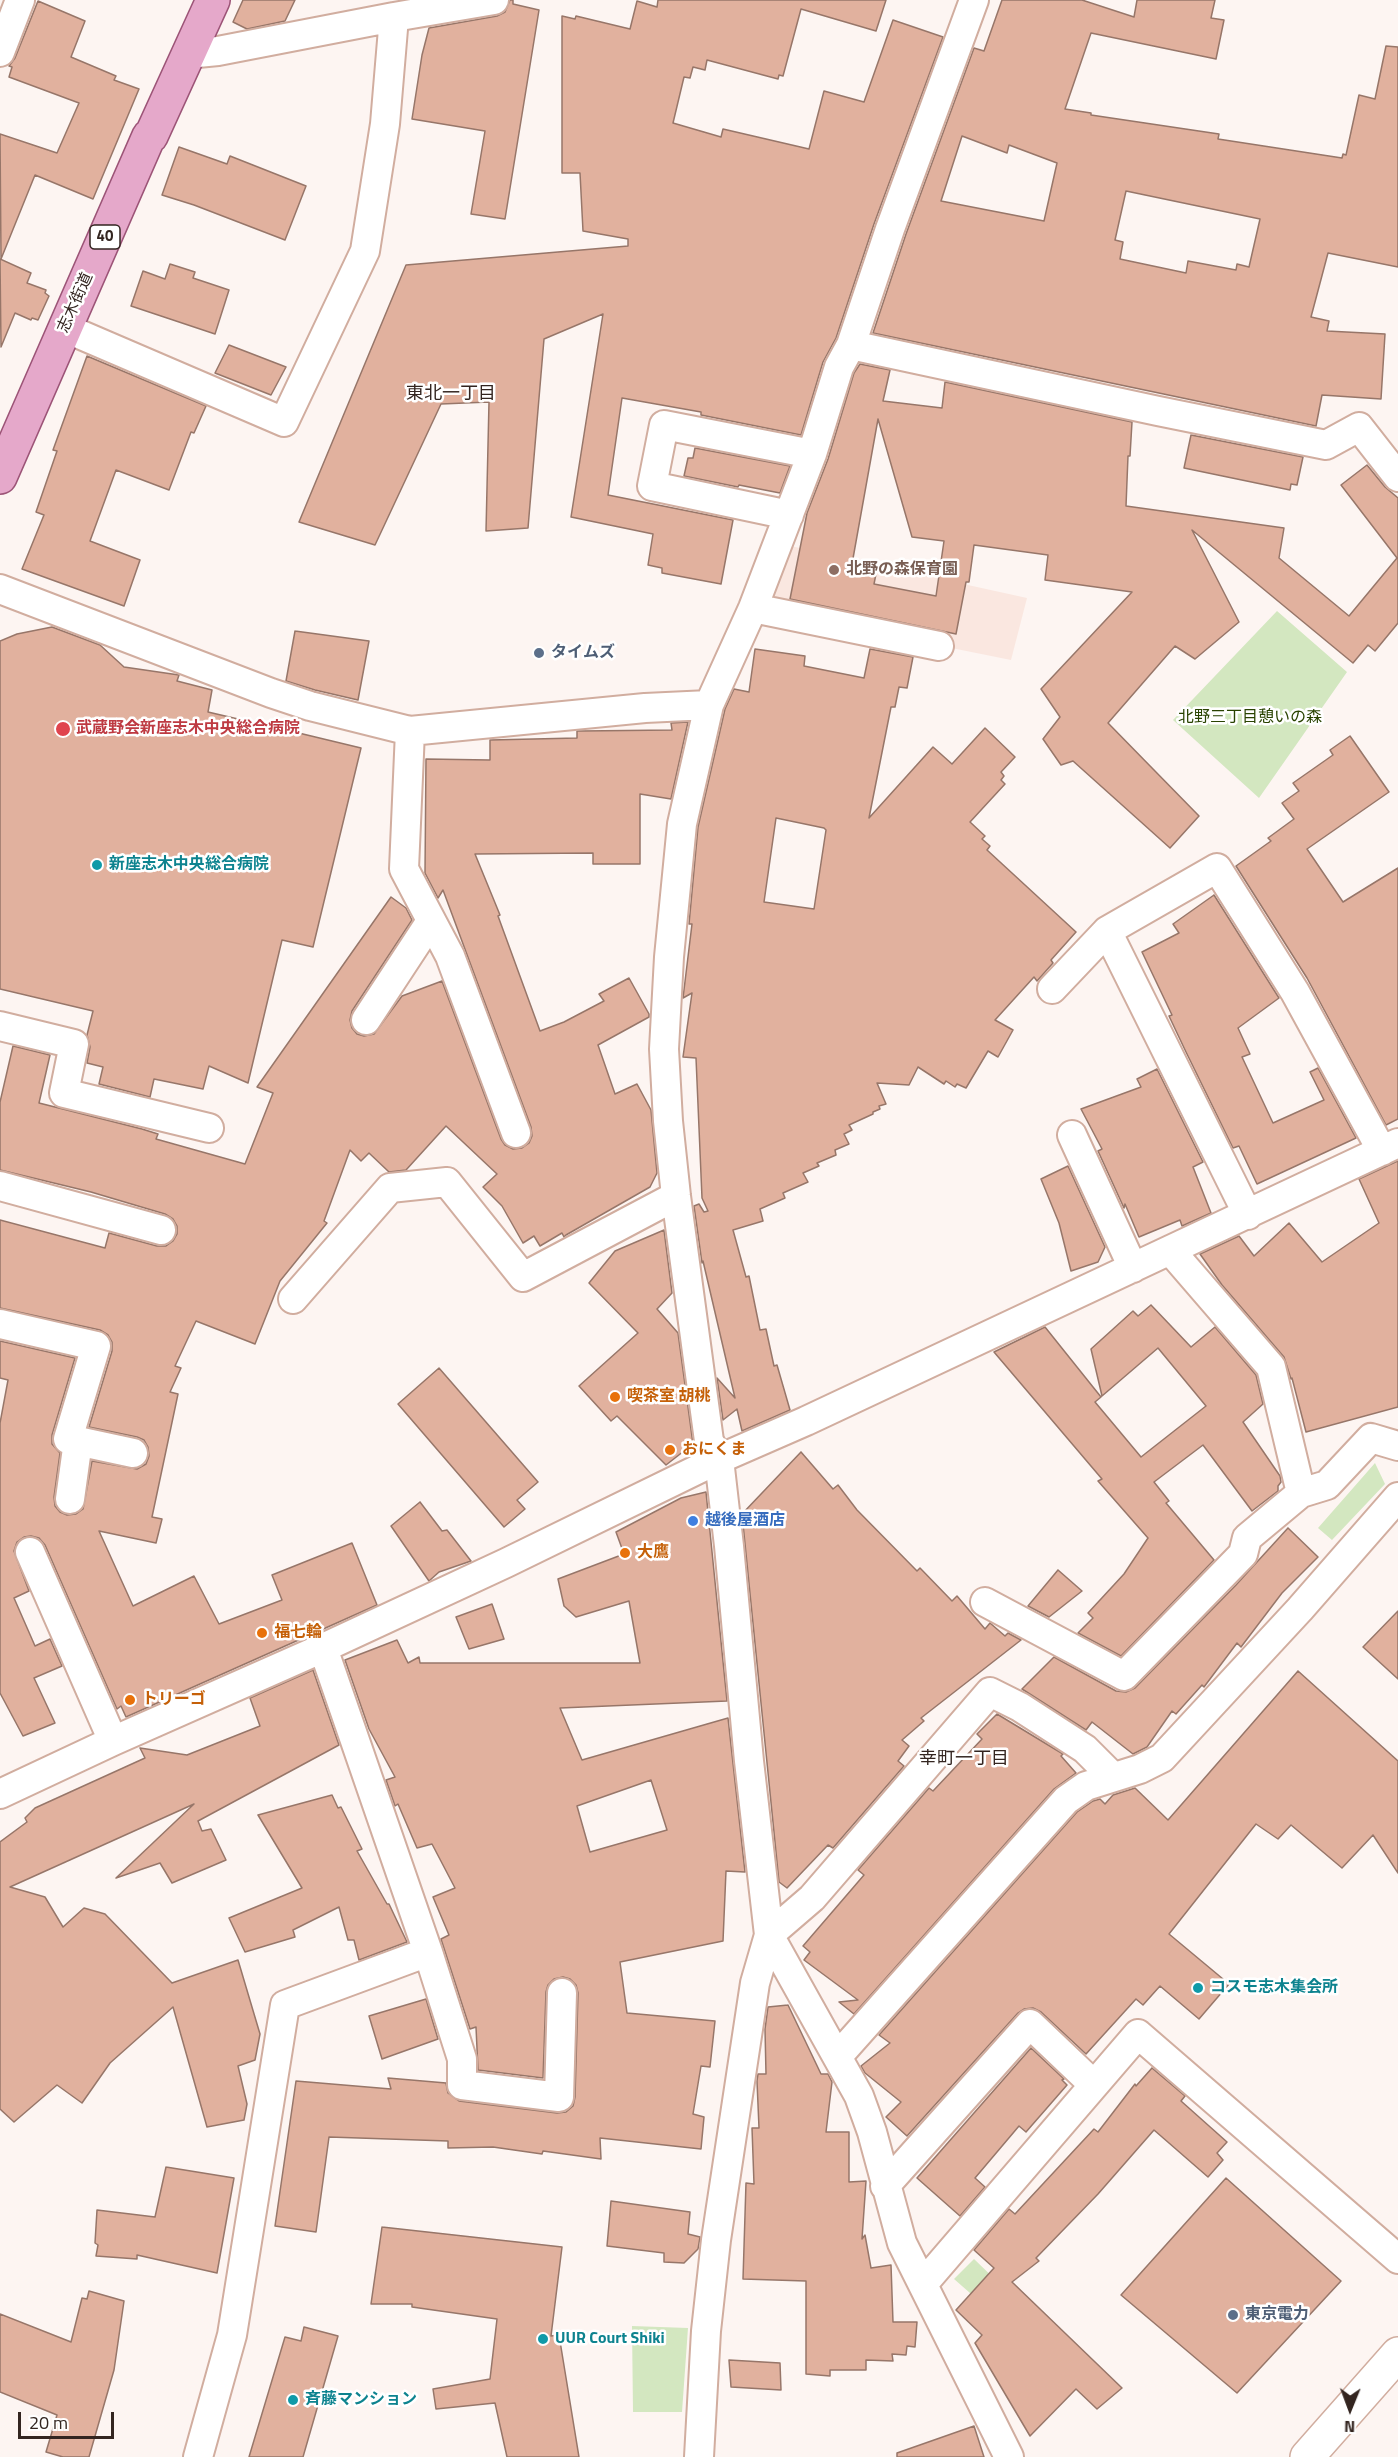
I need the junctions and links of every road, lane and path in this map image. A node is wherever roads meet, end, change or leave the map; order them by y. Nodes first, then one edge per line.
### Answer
1 (20, 0) edge
2 (213, 0) edge
3 (494, 0) edge
4 (974, 0) edge
5 (394, 17) junction
6 (0, 52) edge
7 (187, 54) junction
8 (66, 328) junction
9 (851, 345) junction
10 (812, 454) junction
11 (0, 477) edge
12 (1398, 477) edge
13 (789, 515) junction
14 (0, 589) edge
15 (753, 608) junction
16 (939, 646) dead end
17 (709, 705) junction
18 (410, 731) junction
19 (431, 921) junction
20 (1107, 932) junction
21 (1052, 989) dead end
22 (366, 1020) dead end
23 (0, 1026) edge
24 (209, 1128) dead end
25 (516, 1132) dead end
26 (1072, 1135) dead end
27 (1390, 1147) edge
28 (0, 1186) edge
29 (676, 1196) junction
30 (1248, 1215) junction
31 (161, 1230) dead end
32 (1170, 1250) junction
33 (1133, 1268) junction
34 (293, 1299) dead end
35 (0, 1324) edge
36 (78, 1441) junction
37 (1398, 1446) edge
38 (133, 1453) dead end
39 (718, 1459) junction
40 (1301, 1493) junction
41 (1398, 1497) edge
42 (70, 1499) dead end
43 (30, 1552) dead end
44 (985, 1602) dead end
45 (323, 1648) junction
46 (113, 1741) junction
47 (1112, 1776) junction
48 (0, 1794) edge
49 (769, 1935) junction
50 (428, 1952) junction
51 (562, 1993) dead end
52 (838, 2056) junction
53 (1094, 2085) junction
54 (885, 2186) junction
55 (1398, 2259) edge
56 (923, 2284) junction
57 (1398, 2354) edge
58 (198, 2457) edge
59 (699, 2457) edge
60 (1009, 2457) edge
61 (1307, 2457) edge

1 - 6 street
2 - 7 main road, 志木街道 / 40
3 - 5 street
4 - 9 street
5 - 7 street
5 - 8 street
7 - 8 main road, 志木街道 / 40
8 - 11 main road, 志木街道 / 40
9 - 10 street
9 - 12 street
10 - 13 street
10 - 13 street
13 - 15 street
14 - 18 street
15 - 16 street
15 - 17 street
17 - 18 street
17 - 29 street
18 - 19 street
19 - 22 street
19 - 25 street
20 - 21 street
20 - 27 street
20 - 30 street
23 - 24 street
26 - 33 street
27 - 30 street
28 - 31 street
29 - 34 street
29 - 39 street
30 - 32 street
32 - 33 street
32 - 40 street
33 - 39 street
35 - 36 street
36 - 38 street
36 - 42 street
37 - 40 street
39 - 45 street
39 - 49 street
40 - 44 street
41 - 47 street
43 - 46 street
45 - 46 street
45 - 50 street
46 - 48 street
47 - 49 street
47 - 52 street
49 - 52 street
49 - 59 street
50 - 51 street
50 - 58 street
52 - 54 street
53 - 54 street
53 - 55 street
53 - 56 street
54 - 56 street
56 - 60 street
57 - 61 main road

